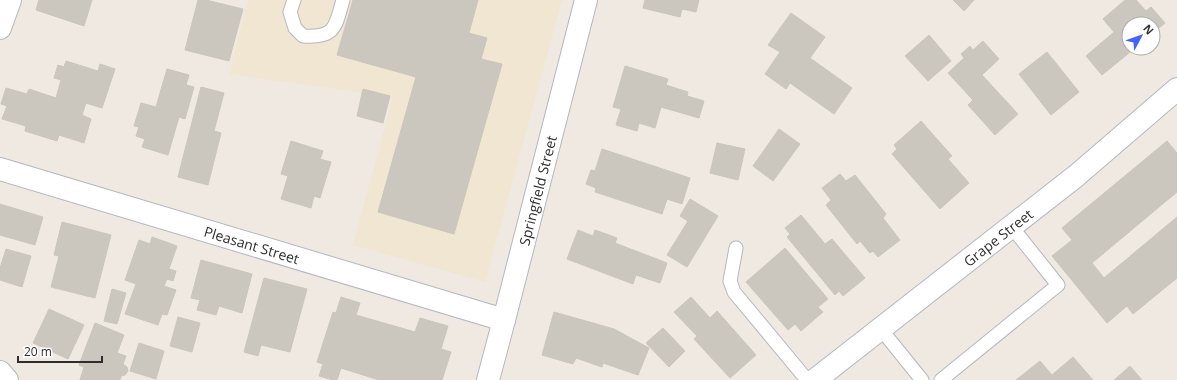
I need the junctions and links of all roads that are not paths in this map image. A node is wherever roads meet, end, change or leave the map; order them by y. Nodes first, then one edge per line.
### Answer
1 (10, 0) edge
2 (294, 0) edge
3 (344, 0) edge
4 (586, 0) edge
5 (0, 28) edge
6 (1177, 89) edge
7 (0, 169) edge
8 (1012, 226) junction
9 (736, 248) dead end
10 (504, 320) junction
11 (880, 328) junction
12 (0, 372) edge
13 (7, 380) edge
14 (488, 380) edge
15 (807, 380) edge
16 (815, 380) edge
17 (922, 380) edge
18 (941, 380) edge

1 - 5 street
2 - 3 lane
4 - 10 street, Springfield Street
6 - 8 street, Grape Street
7 - 10 street, Pleasant Street
8 - 11 street, Grape Street
8 - 18 lane
9 - 15 lane
10 - 14 street, Springfield Street
11 - 16 street, Grape Street
11 - 17 lane
12 - 13 street

